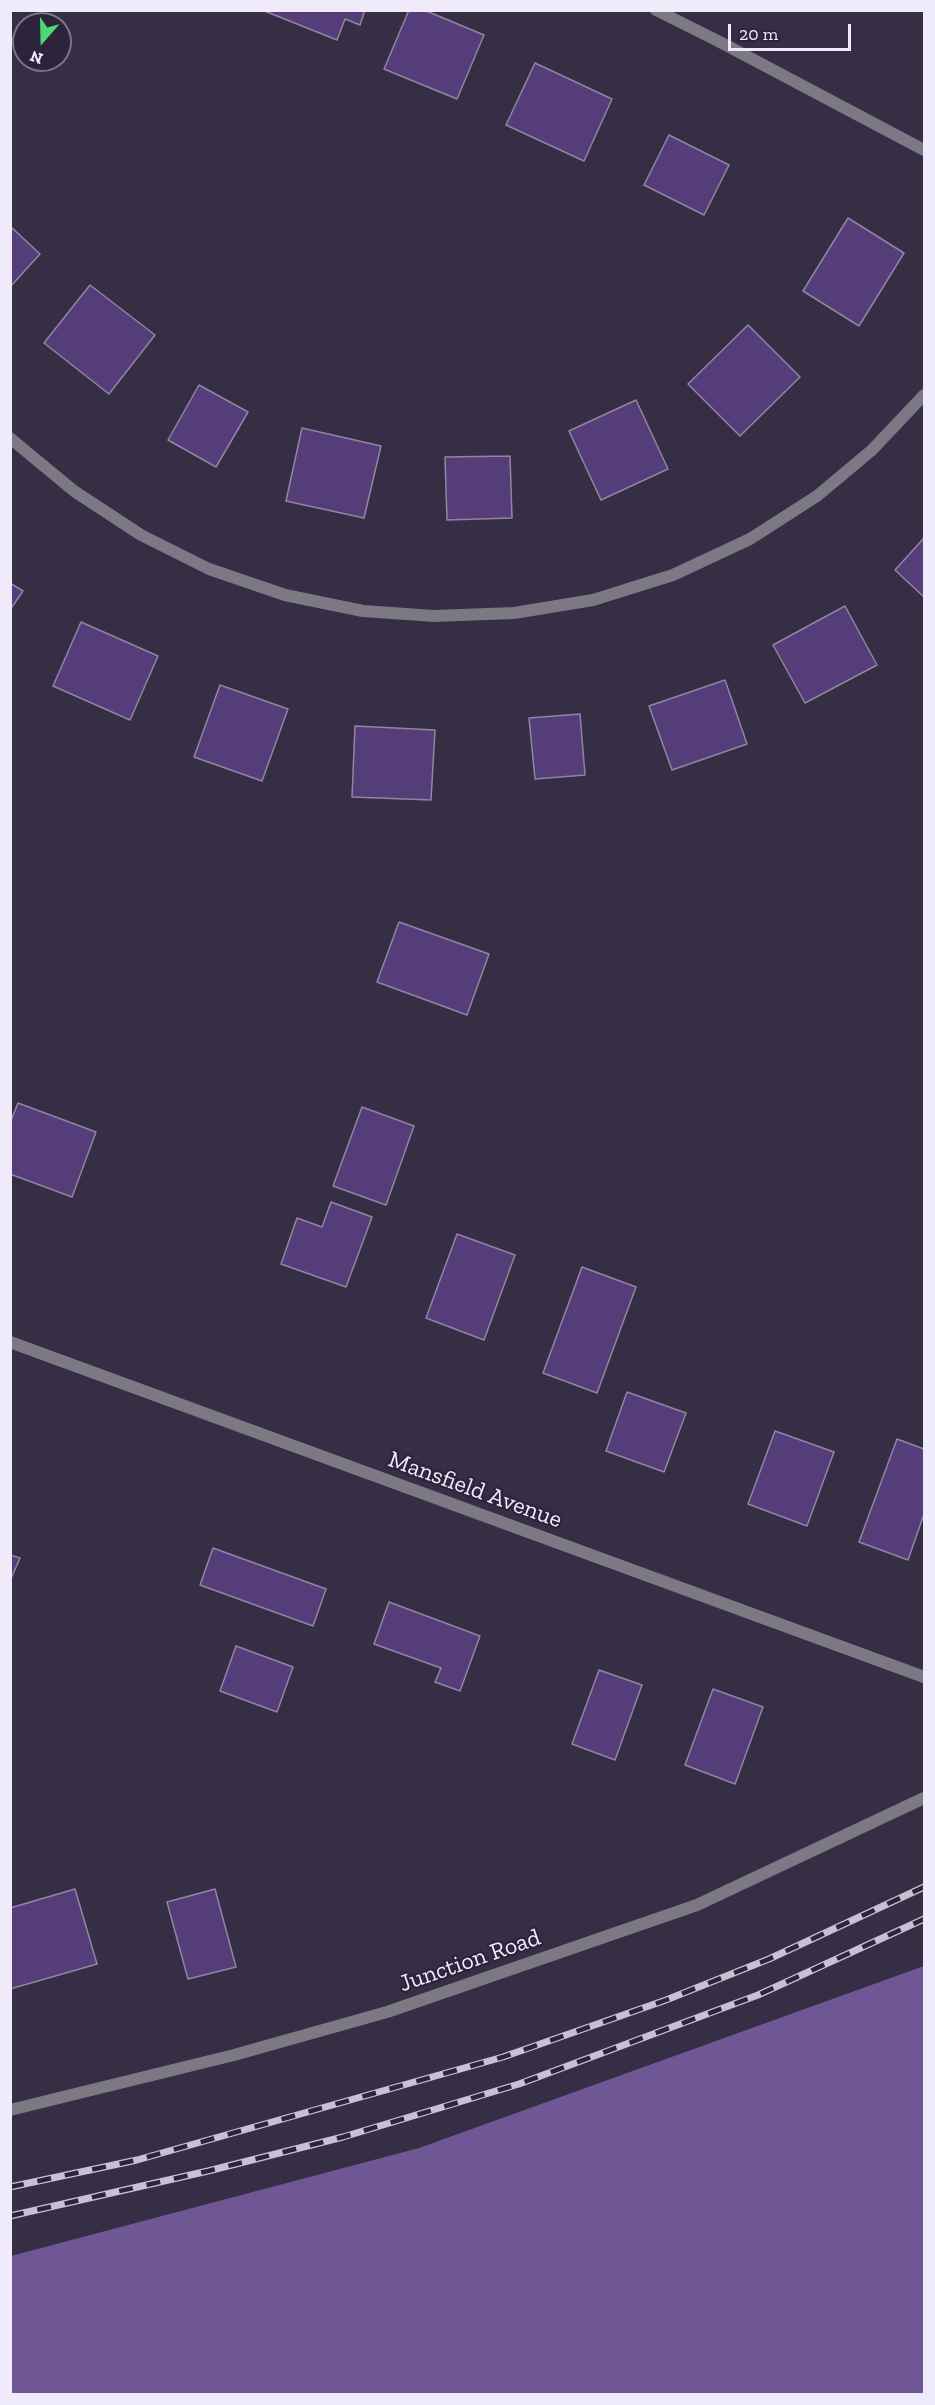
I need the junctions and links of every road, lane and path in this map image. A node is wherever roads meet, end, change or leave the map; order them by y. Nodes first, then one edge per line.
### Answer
1 (656, 10) edge
2 (924, 150) edge
3 (924, 395) edge
4 (10, 438) edge
5 (10, 1342) edge
6 (924, 1677) edge
7 (924, 1798) edge
8 (10, 2110) edge

1 - 2 street
3 - 4 street
5 - 6 street, Mansfield Avenue
7 - 8 street, Junction Road

